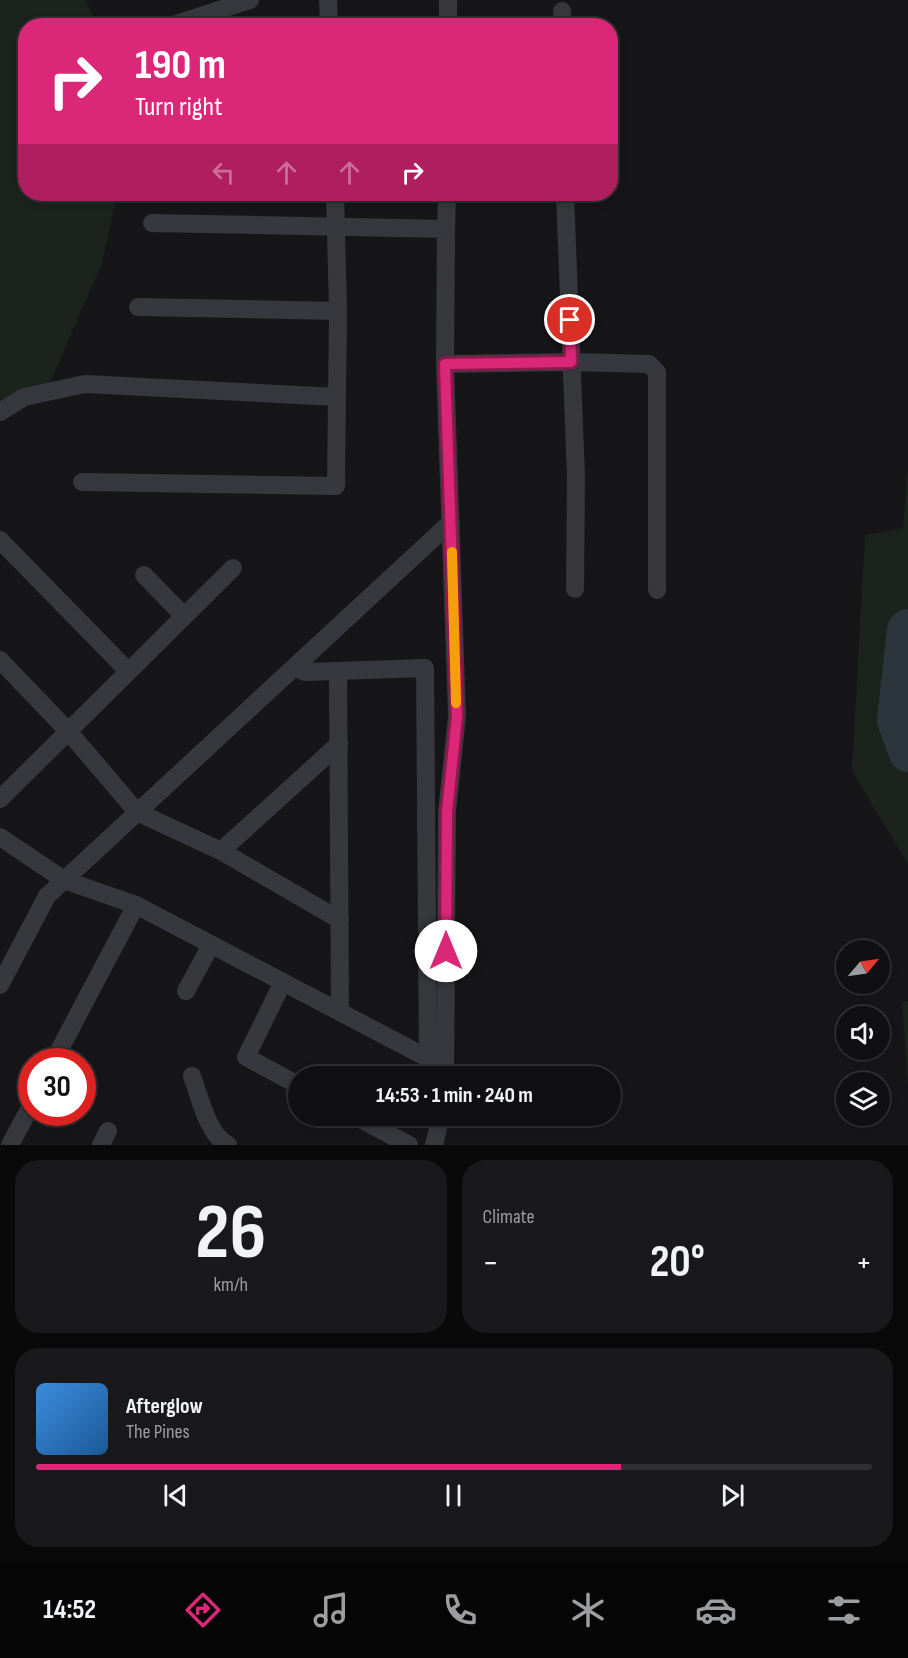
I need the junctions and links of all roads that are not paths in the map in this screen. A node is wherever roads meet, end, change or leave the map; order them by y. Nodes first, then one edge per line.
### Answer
1 (250, 0) edge
2 (328, 0) edge
3 (448, 0) edge
4 (195, 18) edge
5 (329, 18) edge
6 (448, 18) edge
7 (335, 201) edge
8 (447, 201) edge
9 (565, 201) edge
10 (152, 223) dead end
11 (337, 226) junction
12 (446, 229) junction
13 (138, 307) dead end
14 (338, 310) junction
15 (571, 362) junction
16 (445, 364) junction
17 (337, 397) junction
18 (0, 412) edge
19 (82, 482) dead end
20 (451, 522) junction
21 (0, 540) edge
22 (232, 568) dead end
23 (144, 575) dead end
24 (575, 589) dead end
25 (657, 590) dead end
26 (184, 616) junction
27 (0, 660) edge
28 (295, 667) junction
29 (338, 670) junction
30 (128, 671) junction
31 (68, 731) junction
32 (339, 744) junction
33 (3, 790) edge
34 (137, 812) junction
35 (0, 837) edge
36 (221, 851) junction
37 (64, 880) junction
38 (136, 905) junction
39 (340, 920) junction
40 (211, 945) junction
41 (283, 982) junction
42 (0, 985) edge
43 (186, 991) dead end
44 (340, 1012) junction
45 (61, 1048) edge
46 (428, 1058) junction
47 (438, 1066) edge
48 (445, 1066) edge
49 (192, 1076) dead end
50 (288, 1080) edge
51 (20, 1126) edge
52 (374, 1126) edge
53 (439, 1126) edge
54 (10, 1145) edge
55 (228, 1145) edge
56 (409, 1145) edge
57 (434, 1145) edge

1 - 4 street
2 - 5 street
3 - 6 street
7 - 11 street
8 - 12 street
9 - 15 street
10 - 11 street
11 - 12 street
11 - 14 street
12 - 16 street
13 - 14 street
14 - 17 street
15 - 16 street
15 - 24 street
15 - 25 street
16 - 20 street
17 - 18 street
17 - 19 street
20 - 28 street
20 - 48 street
21 - 30 street
22 - 26 street
23 - 26 street
26 - 30 street
27 - 31 street
28 - 29 street
28 - 34 street
29 - 32 street
29 - 46 street
30 - 31 street
31 - 33 street
31 - 34 street
32 - 36 street
32 - 39 street
34 - 36 street
34 - 37 street
35 - 37 street
36 - 39 street
37 - 38 street
37 - 42 street
38 - 40 street
38 - 45 street
39 - 44 street
40 - 41 street
40 - 43 street
41 - 44 street
41 - 50 street
44 - 46 street
46 - 47 street
49 - 55 street
51 - 54 street
52 - 56 street
53 - 57 street

